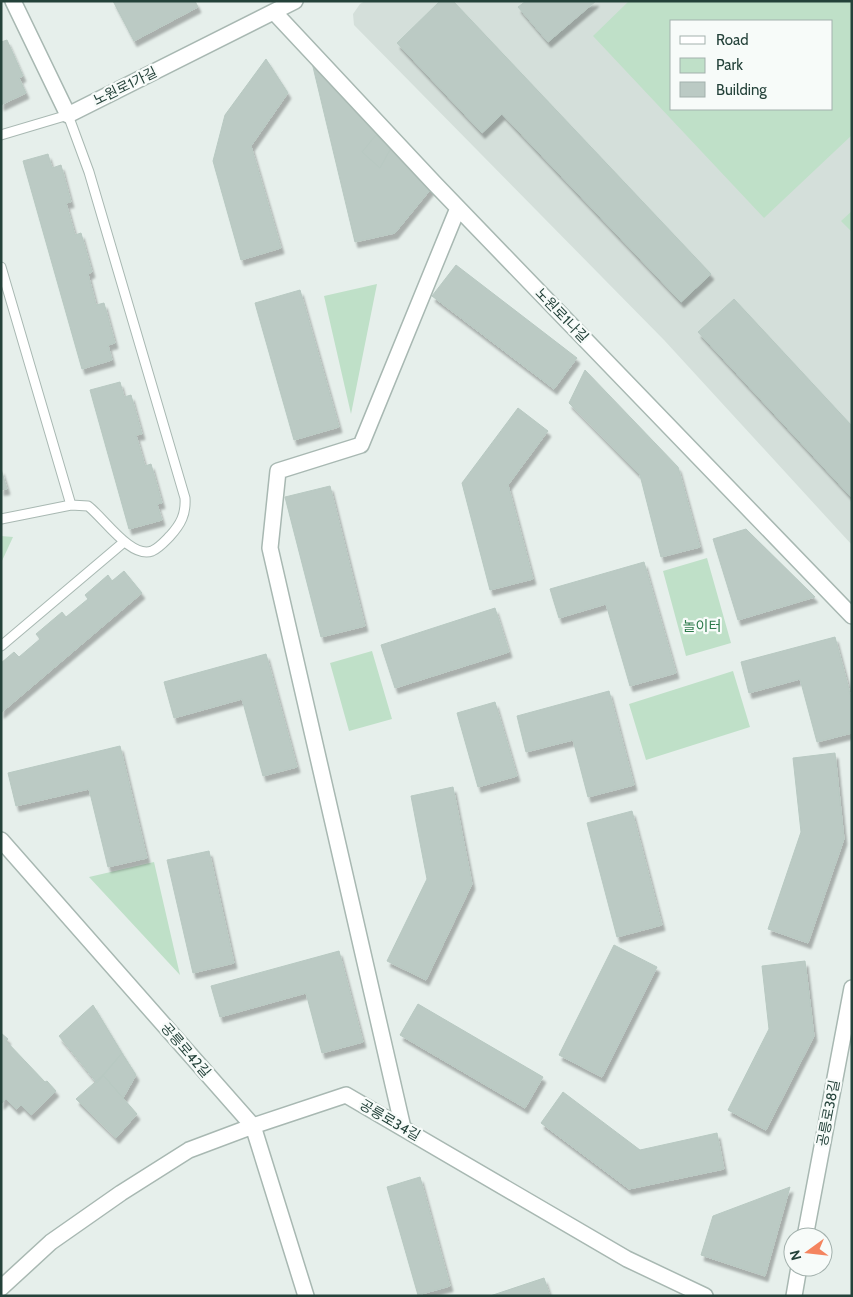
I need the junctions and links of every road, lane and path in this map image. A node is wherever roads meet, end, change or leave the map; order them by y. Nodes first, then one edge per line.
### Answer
1 (13, 1) edge
2 (295, 1) edge
3 (274, 12) junction
4 (68, 115) junction
5 (1, 135) edge
6 (458, 208) junction
7 (1, 267) edge
8 (71, 505) junction
9 (1, 519) edge
10 (124, 542) junction
11 (852, 616) edge
12 (1, 646) edge
13 (1, 840) edge
14 (852, 988) edge
15 (253, 1126) junction
16 (403, 1128) junction
17 (807, 1227) edge
18 (797, 1277) edge
19 (1, 1288) edge
20 (306, 1296) edge
21 (705, 1296) edge
22 (794, 1296) edge

1 - 4 street
2 - 3 street, 노원로1가길
3 - 4 street, 노원로1가길
3 - 6 street, 노원로1나길
4 - 5 lane
4 - 10 lane
6 - 11 street, 노원로1나길
6 - 16 street
7 - 8 lane
8 - 9 lane
8 - 10 lane
10 - 12 lane
13 - 15 street, 공릉로42길
14 - 17 street, 공릉로38길
15 - 16 street, 공릉로34길
15 - 19 street, 공릉로34길
15 - 20 street, 공릉로42길
16 - 21 street, 공릉로34길
18 - 22 street

